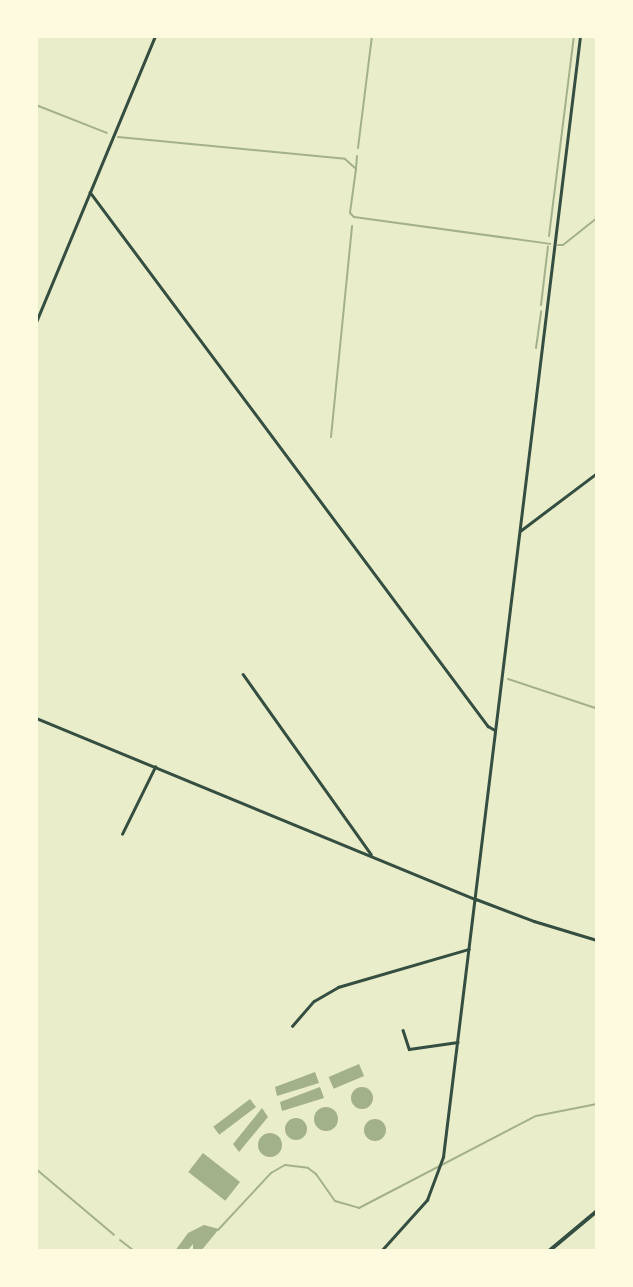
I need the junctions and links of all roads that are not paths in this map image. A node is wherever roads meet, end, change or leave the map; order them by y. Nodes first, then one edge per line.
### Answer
1 (155, 36) edge
2 (580, 36) edge
3 (90, 192) junction
4 (36, 322) edge
5 (597, 473) edge
6 (520, 530) junction
7 (243, 674) dead end
8 (36, 718) edge
9 (495, 730) junction
10 (155, 767) junction
11 (122, 834) dead end
12 (372, 856) junction
13 (476, 898) junction
14 (597, 940) edge
15 (470, 949) junction
16 (292, 1026) dead end
17 (403, 1030) dead end
18 (458, 1042) junction
19 (597, 1210) edge
20 (381, 1251) edge
21 (549, 1251) edge

1 - 3 street
2 - 6 street
3 - 4 street
3 - 9 street
5 - 6 street
6 - 9 street
7 - 12 street
8 - 10 street
9 - 13 street
10 - 11 street
10 - 12 street
12 - 13 street
13 - 14 street
13 - 15 street
15 - 16 street
15 - 18 street
17 - 18 street
18 - 20 street
19 - 21 main road

